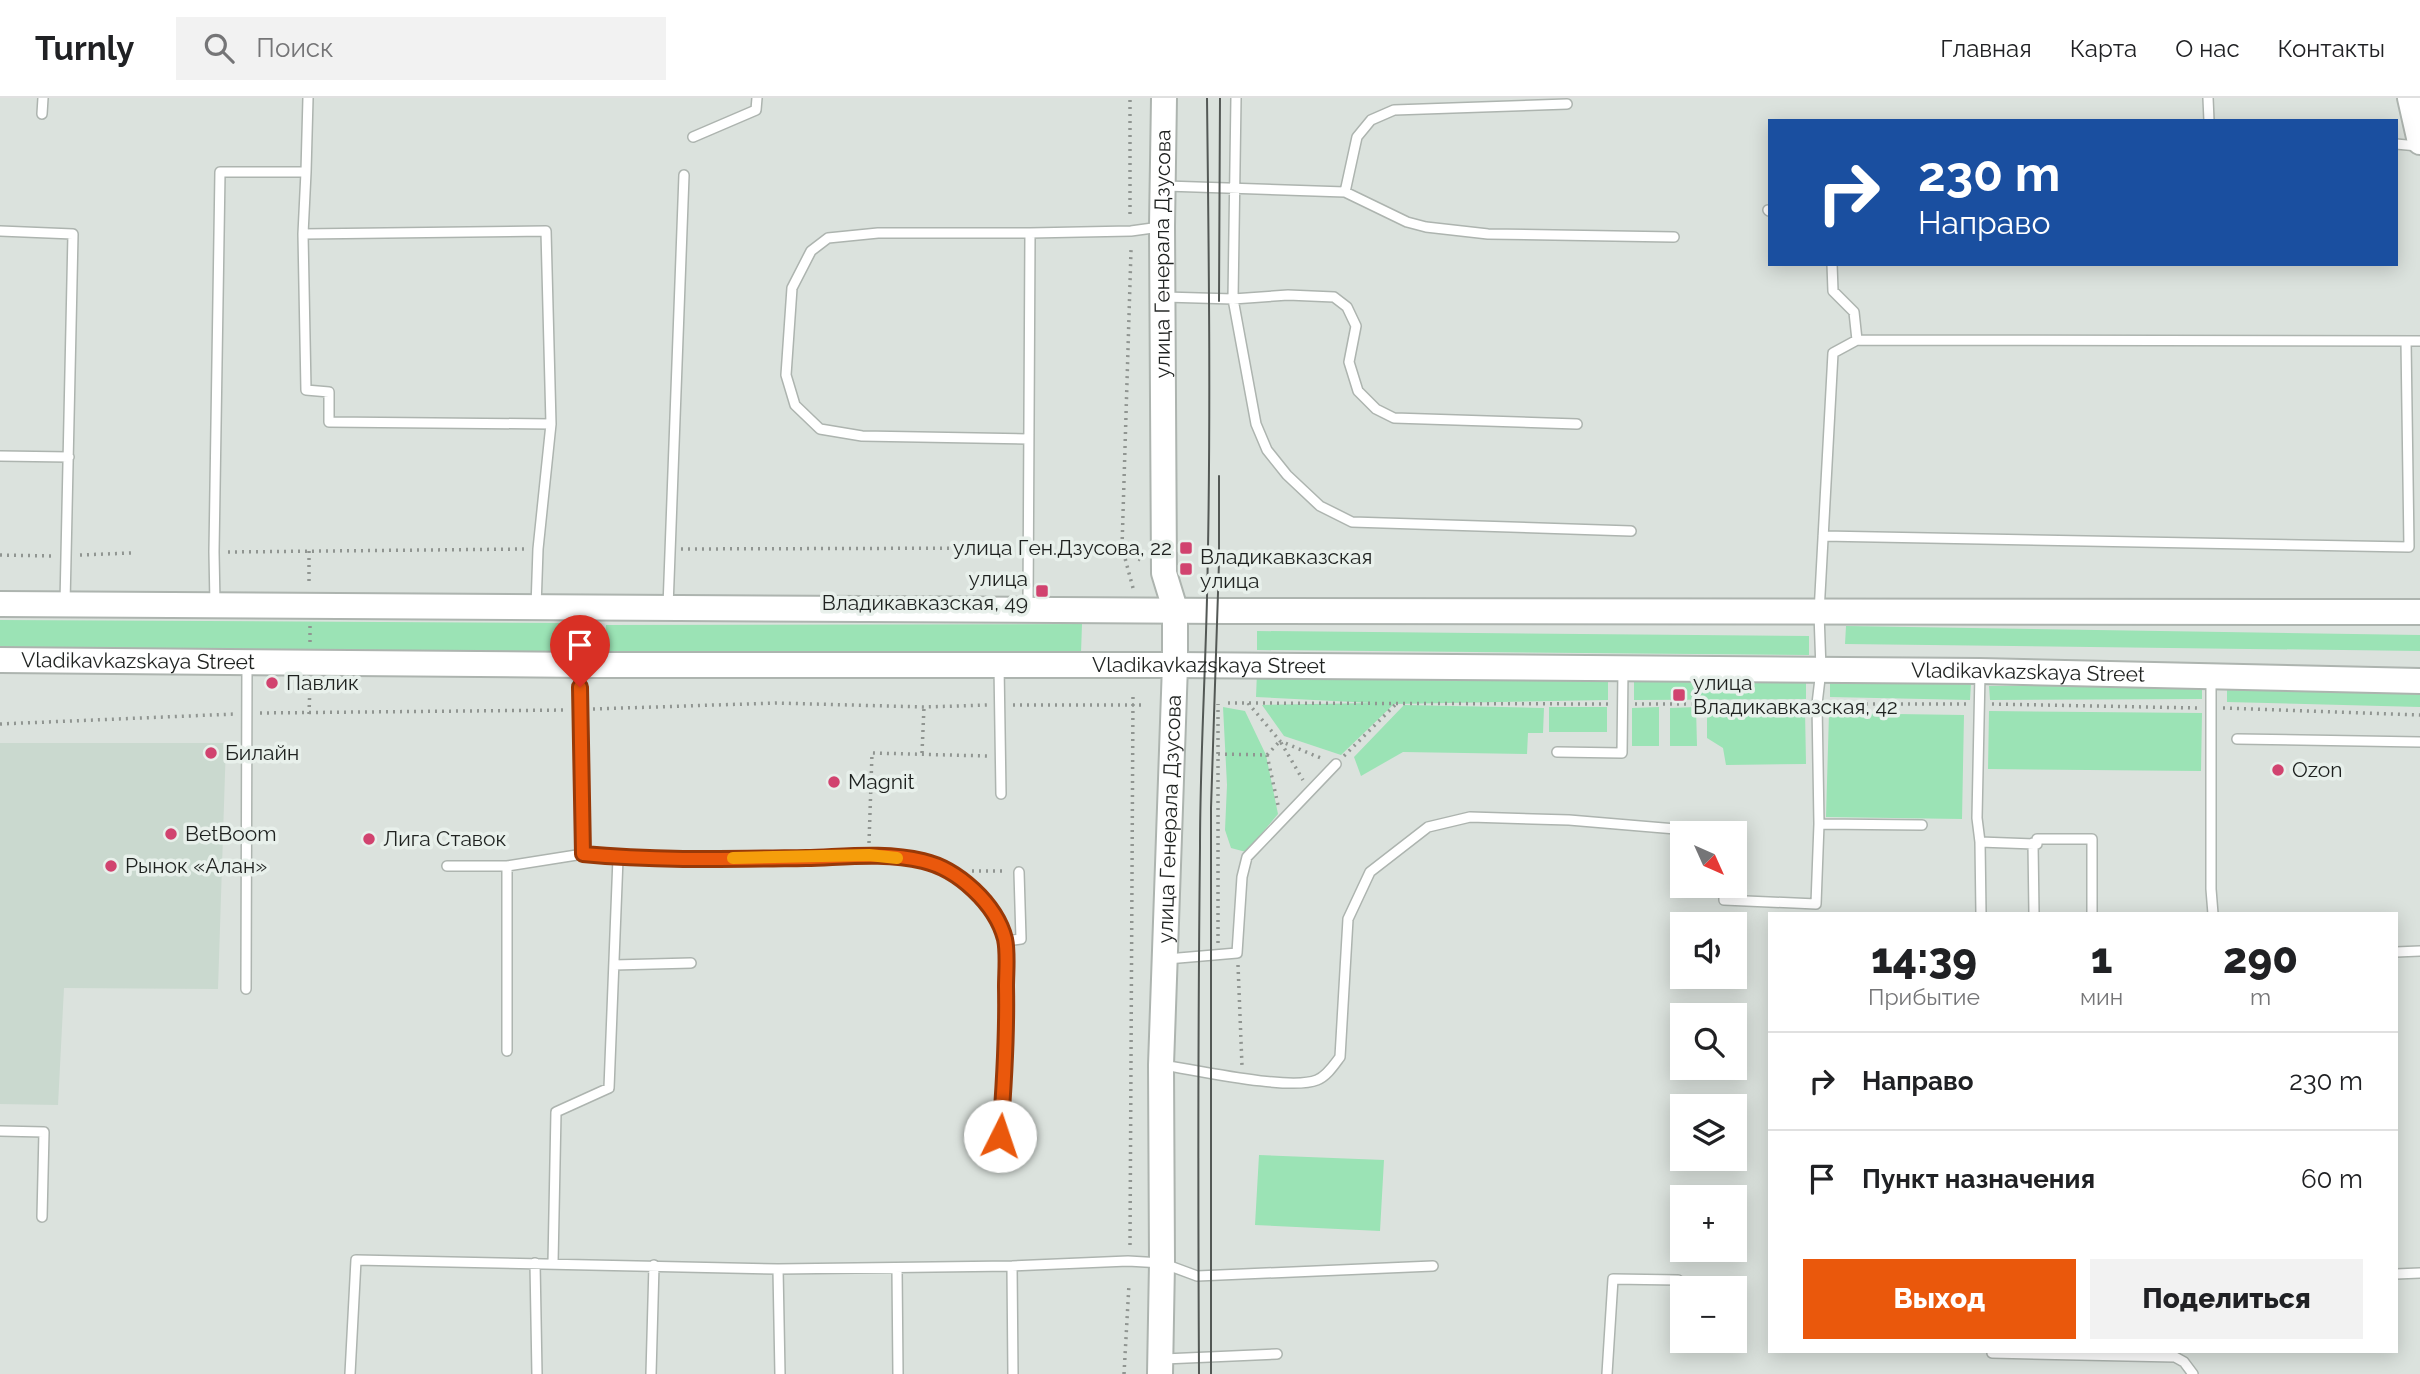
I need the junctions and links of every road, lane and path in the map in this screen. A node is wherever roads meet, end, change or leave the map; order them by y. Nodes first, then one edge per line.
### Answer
1 (43, 98) edge
2 (308, 98) edge
3 (757, 98) edge
4 (1130, 98) edge
5 (1164, 98) edge
6 (1236, 98) edge
7 (2207, 98) edge
8 (2410, 98) edge
9 (1567, 104) dead end
10 (42, 114) dead end
11 (2209, 119) edge
12 (693, 137) dead end
13 (2398, 144) edge
14 (2420, 144) edge
15 (306, 172) junction
16 (684, 175) dead end
17 (1163, 186) junction
18 (1234, 189) junction
19 (1345, 192) junction
20 (1130, 214) dead end
21 (1162, 226) junction
22 (0, 231) edge
23 (1030, 233) junction
24 (303, 234) junction
25 (1674, 237) dead end
26 (1131, 250) dead end
27 (1832, 266) edge
28 (1162, 297) junction
29 (1233, 299) junction
30 (1857, 340) junction
31 (2406, 341) junction
32 (2420, 341) edge
33 (551, 424) junction
34 (1577, 424) dead end
35 (1028, 439) junction
36 (0, 456) edge
37 (68, 457) junction
38 (1631, 531) dead end
39 (1823, 537) junction
40 (1122, 547) junction
41 (1015, 548) dead end
42 (1046, 548) dead end
43 (538, 549) junction
44 (670, 549) junction
45 (309, 551) junction
46 (214, 552) junction
47 (131, 553) dead end
48 (0, 555) edge
49 (66, 556) junction
50 (1150, 567) dead end
51 (1133, 588) dead end
52 (309, 591) dead end
53 (0, 604) edge
54 (65, 605) junction
55 (216, 606) junction
56 (536, 608) junction
57 (587, 609) junction
58 (668, 609) junction
59 (1175, 609) junction
60 (1028, 610) junction
61 (2420, 612) edge
62 (1819, 613) junction
63 (310, 624) dead end
64 (310, 648) dead end
65 (0, 660) edge
66 (248, 661) junction
67 (582, 664) junction
68 (999, 665) junction
69 (1175, 665) junction
70 (1623, 669) junction
71 (1821, 670) junction
72 (1980, 671) junction
73 (2211, 676) junction
74 (310, 680) dead end
75 (2420, 681) edge
76 (1133, 694) dead end
77 (1248, 703) dead end
78 (1218, 704) dead end
79 (1396, 704) dead end
80 (1000, 705) junction
81 (1145, 705) dead end
82 (924, 706) junction
83 (1132, 706) junction
84 (591, 709) dead end
85 (569, 710) dead end
86 (246, 713) junction
87 (309, 714) junction
88 (0, 724) edge
89 (2237, 739) dead end
90 (1280, 741) junction
91 (2420, 742) edge
92 (1557, 752) dead end
93 (922, 754) junction
94 (1218, 754) junction
95 (1267, 755) junction
96 (1000, 757) junction
97 (1336, 764) junction
98 (1309, 791) junction
99 (1001, 794) dead end
100 (1281, 821) junction
101 (1819, 824) junction
102 (1922, 825) dead end
103 (1670, 829) edge
104 (1980, 842) junction
105 (2033, 843) junction
106 (583, 854) junction
107 (869, 855) junction
108 (618, 858) junction
109 (447, 866) dead end
110 (507, 866) junction
111 (947, 870) junction
112 (1019, 872) joint
113 (1724, 898) edge
114 (1981, 912) edge
115 (2034, 912) edge
116 (2092, 912) edge
117 (2213, 912) edge
118 (1005, 941) junction
119 (2420, 950) edge
120 (2398, 952) edge
121 (1237, 953) junction
122 (1217, 954) junction
123 (1165, 960) junction
124 (691, 963) dead end
125 (614, 965) junction
126 (246, 989) dead end
127 (507, 1051) dead end
128 (1161, 1065) junction
129 (1242, 1077) junction
130 (0, 1131) edge
131 (999, 1160) dead end
132 (41, 1217) dead end
133 (1130, 1245) dead end
134 (535, 1263) junction
135 (553, 1263) junction
136 (1162, 1263) junction
137 (654, 1265) junction
138 (1012, 1266) junction
139 (1433, 1266) dead end
140 (778, 1269) junction
141 (897, 1269) junction
142 (2420, 1273) edge
143 (2398, 1274) edge
144 (1670, 1280) edge
145 (1129, 1284) dead end
146 (1992, 1353) edge
147 (1277, 1354) dead end
148 (1160, 1367) edge
149 (350, 1374) edge
150 (537, 1374) edge
151 (651, 1374) edge
152 (780, 1374) edge
153 (898, 1374) edge
154 (1013, 1374) edge
155 (1124, 1374) edge
156 (1607, 1374) edge
157 (2193, 1374) edge

1 - 10 lane
2 - 15 lane
3 - 12 lane
4 - 20 path
5 - 17 main road, улица Генерала Дзусова
6 - 18 lane
7 - 11 lane
8 - 14 main road
9 - 19 lane
13 - 14 lane
15 - 24 lane
15 - 46 lane
16 - 44 lane
17 - 18 lane
17 - 21 main road, улица Генерала Дзусова
18 - 19 lane
18 - 29 lane
19 - 25 lane
21 - 23 lane
21 - 28 main road, улица Генерала Дзусова
22 - 37 lane
23 - 35 lane
23 - 35 lane
24 - 33 lane
24 - 33 lane
26 - 40 path
27 - 30 lane
28 - 29 lane
28 - 59 main road, улица Генерала Дзусова
29 - 34 lane
29 - 38 lane
30 - 31 lane
30 - 39 lane
31 - 32 lane
31 - 39 lane
33 - 43 lane
35 - 60 lane
36 - 37 lane
37 - 49 lane
39 - 62 lane
40 - 42 path
40 - 50 path
40 - 51 path
41 - 44 path
43 - 45 path
43 - 56 lane
44 - 58 lane
45 - 46 path
45 - 52 path
46 - 55 lane
47 - 49 path
48 - 49 path
49 - 54 lane
53 - 54 main road
54 - 55 main road
55 - 56 main road
56 - 57 main road
57 - 58 main road
57 - 67 lane
58 - 60 main road
59 - 60 main road
59 - 62 main road
59 - 69 main road, улица Генерала Дзусова
61 - 62 main road
62 - 71 lane
63 - 64 path
65 - 66 main road, Vladikavkazskaya Street
66 - 67 main road, Vladikavkazskaya Street
66 - 86 lane
67 - 68 main road, Vladikavkazskaya Street
67 - 106 lane
68 - 69 main road, Vladikavkazskaya Street
68 - 80 lane
69 - 70 main road, Vladikavkazskaya Street
69 - 123 main road, улица Генерала Дзусова
70 - 71 main road, Vladikavkazskaya Street
70 - 92 lane
71 - 72 main road, Vladikavkazskaya Street
71 - 101 lane
72 - 73 main road, Vladikavkazskaya Street
72 - 104 lane
73 - 75 main road, Vladikavkazskaya Street
73 - 117 lane
74 - 87 path
76 - 83 path
77 - 90 path
78 - 94 path
79 - 97 path
80 - 82 path
80 - 83 path
80 - 96 lane
81 - 83 path
82 - 84 path
82 - 93 path
83 - 133 path
85 - 87 path
86 - 87 path
86 - 88 path
86 - 126 lane
89 - 91 lane
90 - 95 path
90 - 97 path
90 - 98 path
93 - 96 path
93 - 107 path
94 - 95 path
94 - 122 path
95 - 100 path
96 - 99 lane
97 - 98 lane
98 - 100 lane
100 - 121 lane
101 - 102 lane
101 - 113 lane
103 - 129 lane
104 - 105 lane
104 - 114 lane
105 - 115 lane
105 - 116 lane
106 - 108 lane
106 - 110 lane
107 - 108 lane
107 - 111 lane
108 - 125 lane
109 - 110 lane
110 - 127 lane
111 - 112 path
111 - 118 lane
112 - 118 lane
118 - 131 lane
119 - 120 lane
121 - 122 lane
121 - 129 path
122 - 123 lane
123 - 128 main road, улица Генерала Дзусова
124 - 125 lane
125 - 135 lane
128 - 129 lane
128 - 136 main road, улица Генерала Дзусова
130 - 132 lane
134 - 135 lane
134 - 149 lane
134 - 150 lane
135 - 137 lane
136 - 138 lane
136 - 139 lane
136 - 148 main road, улица Генерала Дзусова
137 - 140 lane
137 - 151 lane
138 - 141 lane
138 - 154 lane
140 - 141 lane
140 - 152 lane
141 - 153 lane
142 - 143 lane
144 - 156 lane
145 - 155 path
146 - 157 lane
147 - 148 lane

